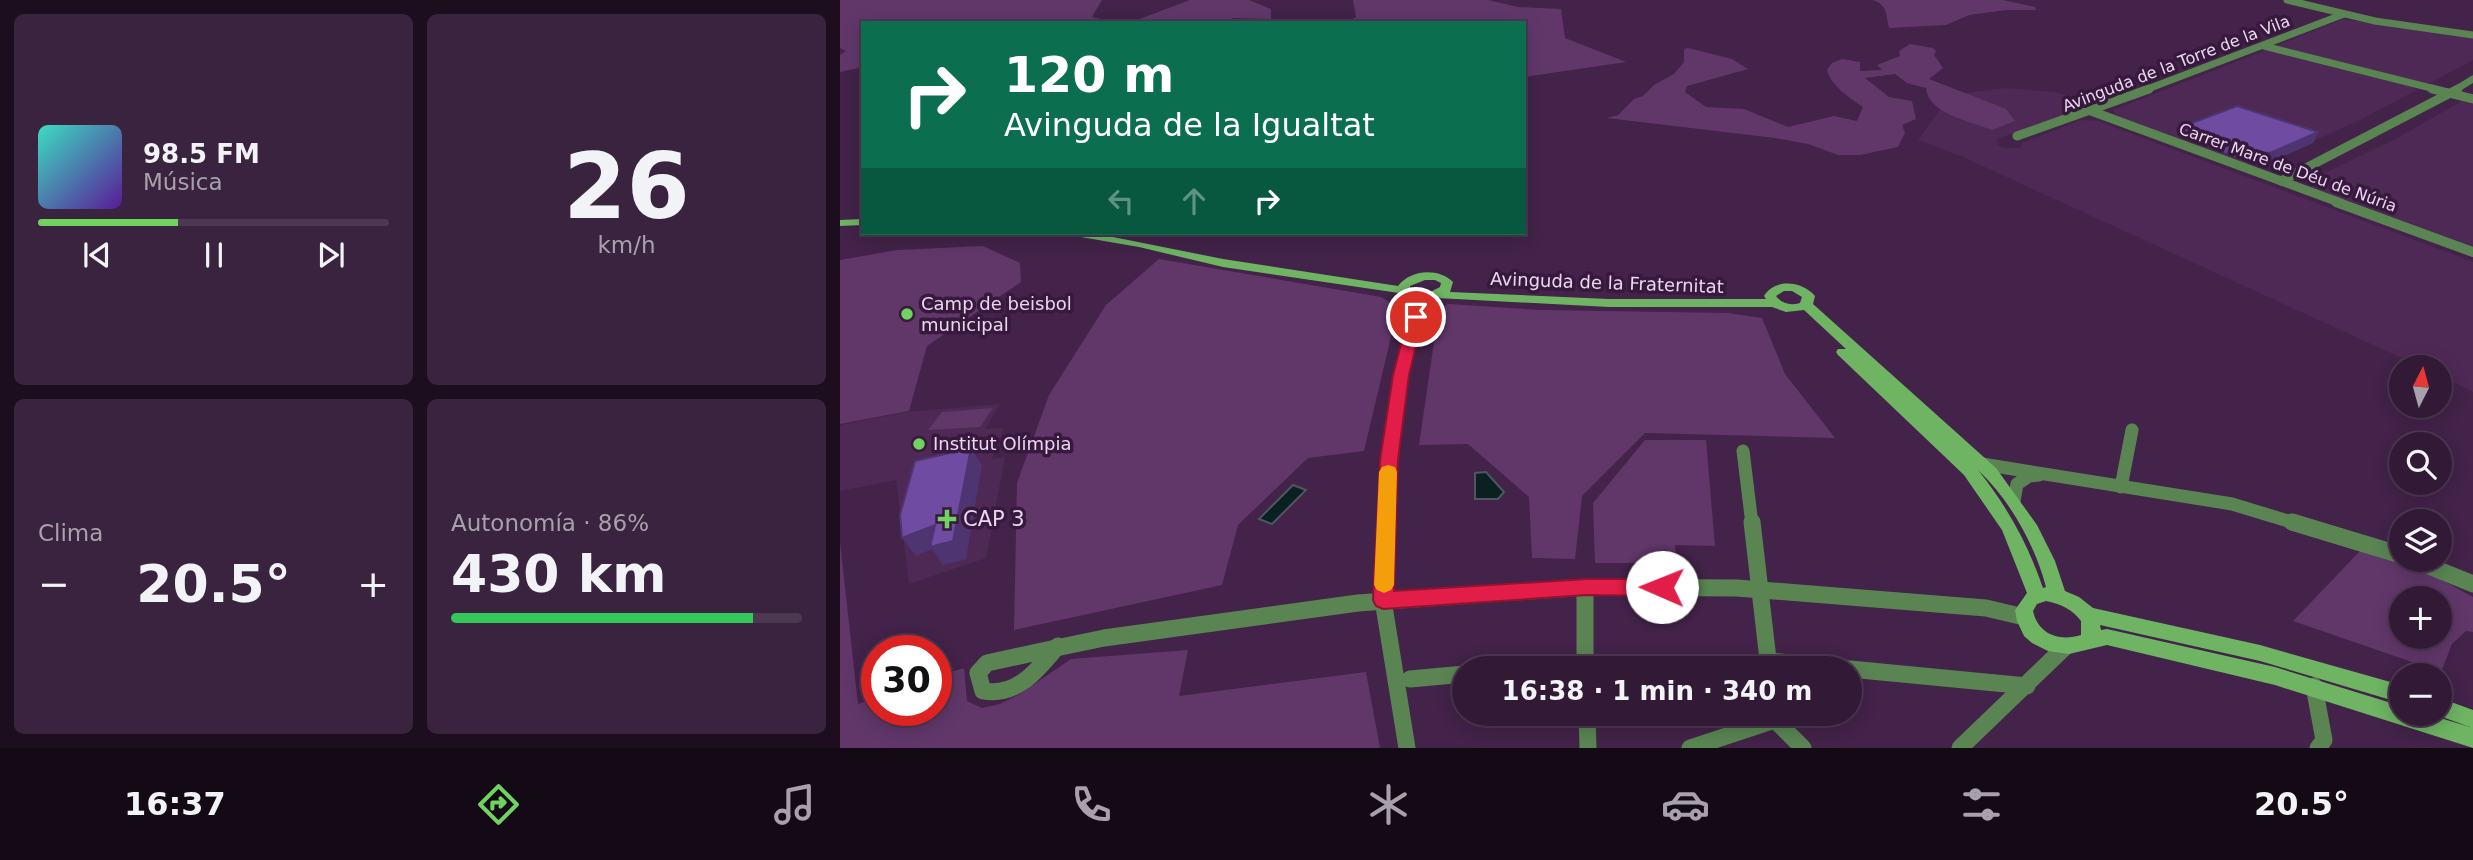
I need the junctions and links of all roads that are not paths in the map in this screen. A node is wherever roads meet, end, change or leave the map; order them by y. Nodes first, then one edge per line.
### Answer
1 (2287, 0) edge
2 (2344, 14) junction
3 (2471, 35) edge
4 (2264, 46) junction
5 (2473, 79) edge
6 (2451, 93) junction
7 (2473, 99) edge
8 (2091, 111) junction
9 (2017, 136) dead end
10 (2281, 181) junction
11 (861, 216) edge
12 (840, 217) edge
13 (861, 222) edge
14 (840, 223) edge
15 (1087, 235) edge
16 (1140, 235) edge
17 (2473, 252) edge
18 (1229, 260) junction
19 (1406, 286) junction
20 (1443, 290) junction
21 (1422, 299) junction
22 (1772, 299) junction
23 (1801, 307) junction
24 (2132, 430) dead end
25 (1743, 451) dead end
26 (1982, 464) junction
27 (2043, 474) junction
28 (2121, 488) junction
29 (2014, 501) junction
30 (2389, 551) edge
31 (2444, 572) edge
32 (2473, 584) edge
33 (1759, 590) junction
34 (1585, 595) dead end
35 (2057, 595) junction
36 (2037, 596) junction
37 (1383, 600) junction
38 (1986, 608) joint
39 (2088, 615) junction
40 (2024, 617) junction
41 (2089, 640) junction
42 (1058, 646) dead end
43 (2065, 647) junction
44 (1584, 656) edge
45 (1768, 656) edge
46 (1862, 670) edge
47 (1452, 675) edge
48 (1410, 680) dead end
49 (2026, 686) junction
50 (2314, 687) junction
51 (2389, 691) edge
52 (2452, 711) edge
53 (2473, 719) edge
54 (1587, 726) edge
55 (1750, 726) edge
56 (1783, 726) edge
57 (2473, 738) edge
58 (1407, 748) edge
59 (1588, 748) edge
60 (1690, 748) edge
61 (1803, 748) edge
62 (1960, 748) edge
63 (2318, 748) edge

1 - 2 street
2 - 3 street
2 - 4 street, Avinguda de la Torre de la Vila
4 - 6 street
4 - 8 street, Avinguda de la Torre de la Vila
5 - 6 street
6 - 7 street
6 - 10 street
8 - 9 street, Avinguda de la Torre de la Vila
8 - 10 street, Carrer Mare de Déu de Núria
10 - 17 street, Carrer Mare de Déu de Núria
11 - 12 street
13 - 14 street
15 - 18 street
16 - 18 street
18 - 19 street
19 - 20 street
19 - 21 street
20 - 21 street
20 - 22 street, Avinguda de la Fraternitat
21 - 37 street
22 - 23 street
22 - 23 street
23 - 26 street
23 - 36 street
24 - 28 street
25 - 33 street
26 - 27 street
26 - 29 street
27 - 28 street
27 - 29 street
28 - 30 street
29 - 35 street
31 - 32 street
33 - 37 street
33 - 38 street
33 - 45 street
34 - 44 street
35 - 36 street
35 - 39 street
36 - 40 street
37 - 42 street
37 - 58 street
38 - 40 street
39 - 41 street
39 - 51 street
40 - 43 street
41 - 43 street
41 - 50 street
43 - 49 street
46 - 49 street
47 - 48 street
49 - 62 street
50 - 57 street
50 - 63 street
52 - 53 street
54 - 59 street
55 - 60 street
56 - 61 street

